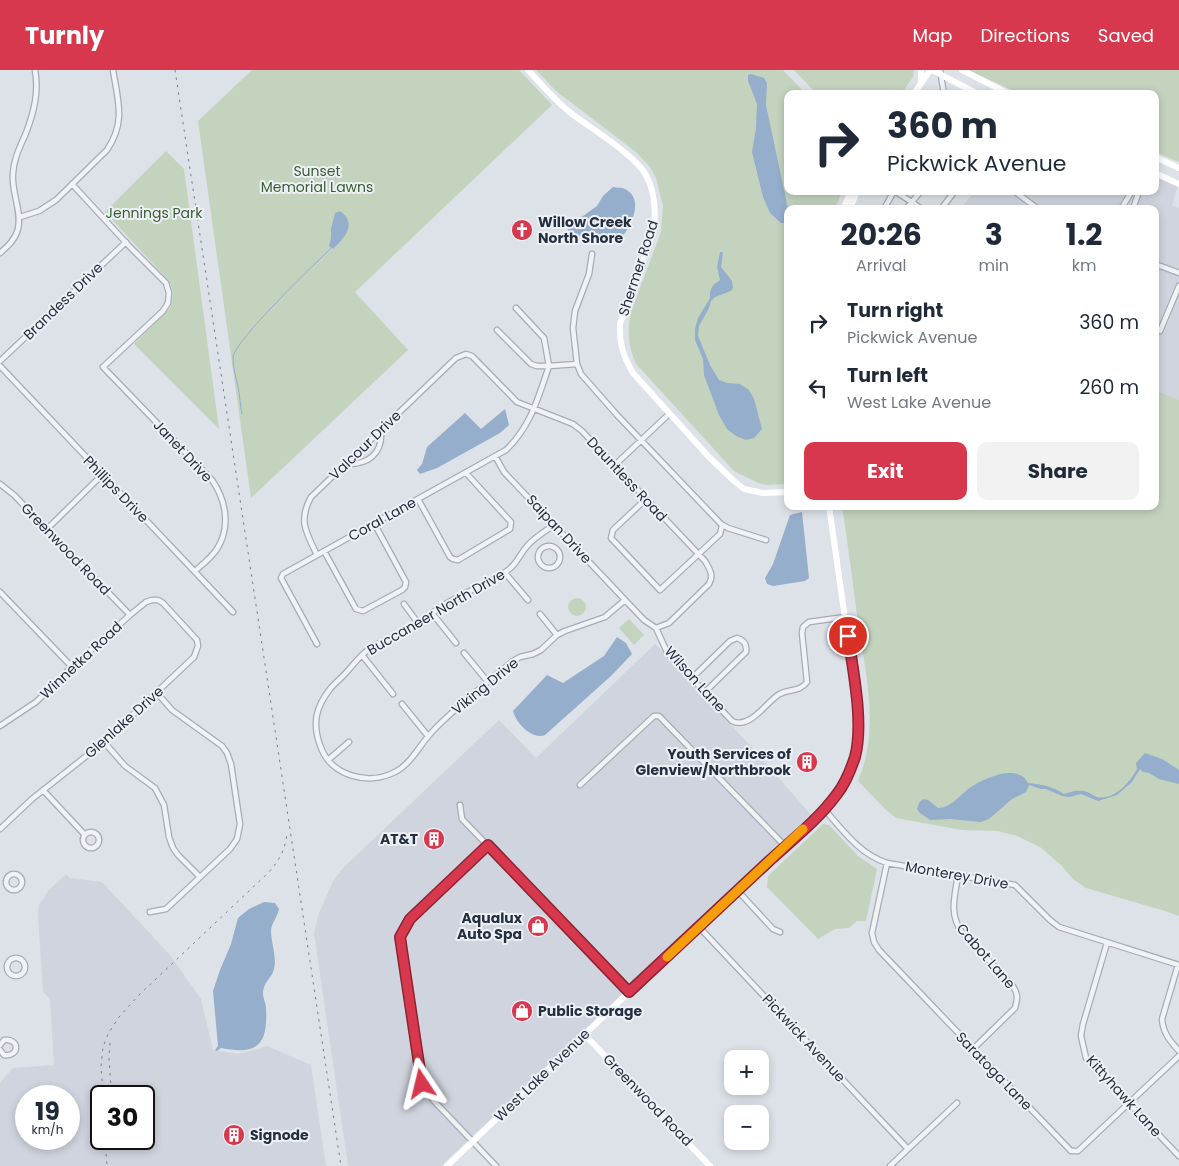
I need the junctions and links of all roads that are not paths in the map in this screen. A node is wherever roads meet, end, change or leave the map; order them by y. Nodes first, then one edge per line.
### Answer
1 (35, 70) edge
2 (113, 70) edge
3 (528, 70) edge
4 (921, 70) edge
5 (931, 70) edge
6 (962, 70) edge
7 (940, 73) edge
8 (922, 83) junction
9 (917, 90) edge
10 (943, 90) edge
11 (971, 90) edge
12 (1001, 90) edge
13 (1159, 159) edge
14 (1179, 168) edge
15 (1159, 175) edge
16 (72, 184) junction
17 (1179, 184) edge
18 (900, 195) edge
19 (917, 195) edge
20 (952, 195) edge
21 (1019, 195) edge
22 (1130, 195) edge
23 (911, 202) junction
24 (1125, 203) joint
25 (909, 205) edge
26 (916, 205) edge
27 (944, 205) edge
28 (1033, 205) edge
29 (1130, 205) edge
30 (20, 217) junction
31 (126, 242) junction
32 (0, 253) edge
33 (592, 254) dead end
34 (1159, 266) edge
35 (1179, 273) edge
36 (1179, 286) edge
37 (516, 308) dead end
38 (498, 330) dead end
39 (1160, 331) dead end
40 (466, 354) joint
41 (0, 361) edge
42 (577, 364) junction
43 (0, 366) edge
44 (549, 366) junction
45 (534, 409) junction
46 (669, 414) junction
47 (381, 430) junction
48 (641, 440) junction
49 (496, 456) junction
50 (345, 464) junction
51 (614, 464) junction
52 (466, 472) junction
53 (102, 475) junction
54 (0, 484) edge
55 (784, 492) edge
56 (418, 499) junction
57 (646, 499) junction
58 (829, 510) edge
59 (374, 524) junction
60 (555, 524) junction
61 (722, 526) junction
62 (47, 529) junction
63 (534, 539) junction
64 (766, 540) dead end
65 (542, 548) junction
66 (324, 551) junction
67 (318, 554) junction
68 (698, 554) junction
69 (195, 571) junction
70 (505, 572) junction
71 (0, 592) edge
72 (528, 600) dead end
73 (625, 600) junction
74 (163, 602) joint
75 (404, 604) dead end
76 (233, 612) dead end
77 (432, 613) junction
78 (540, 614) dead end
79 (130, 615) junction
80 (845, 617) junction
81 (418, 623) junction
82 (656, 628) junction
83 (557, 635) junction
84 (456, 643) dead end
85 (317, 644) dead end
86 (464, 653) dead end
87 (362, 655) junction
88 (72, 667) junction
89 (692, 678) junction
90 (488, 682) junction
91 (705, 692) junction
92 (157, 693) junction
93 (393, 694) dead end
94 (402, 704) dead end
95 (0, 726) edge
96 (428, 736) junction
97 (104, 742) junction
98 (349, 742) dead end
99 (328, 760) junction
100 (383, 777) joint
101 (580, 785) dead end
102 (43, 790) junction
103 (460, 805) dead end
104 (824, 809) junction
105 (0, 829) edge
106 (85, 835) dead end
107 (488, 845) junction
108 (785, 846) junction
109 (887, 863) junction
110 (0, 875) edge
111 (958, 875) junction
112 (200, 877) junction
113 (7, 878) dead end
114 (738, 891) junction
115 (150, 912) dead end
116 (699, 927) junction
117 (780, 932) dead end
118 (1107, 943) junction
119 (1178, 965) edge
120 (0, 966) edge
121 (7, 967) junction
122 (629, 992) junction
123 (585, 1035) junction
124 (0, 1045) edge
125 (973, 1049) junction
126 (0, 1050) edge
127 (1179, 1051) edge
128 (1179, 1056) edge
129 (957, 1104) dead end
130 (1128, 1104) junction
131 (473, 1141) junction
132 (908, 1149) junction
133 (1179, 1156) edge
134 (447, 1166) edge
135 (496, 1166) edge
136 (710, 1166) edge
137 (890, 1166) edge

1 - 30 street
2 - 16 street
3 - 46 street, Shermer Road
4 - 8 street
5 - 7 street
5 - 8 street
6 - 12 street
7 - 10 street
7 - 11 street
8 - 9 street
13 - 14 street
15 - 17 street
16 - 30 street
16 - 31 street
18 - 23 street
19 - 23 street
20 - 27 street
21 - 28 street
22 - 24 street
23 - 25 street
23 - 26 street
24 - 29 street
30 - 32 street
31 - 41 street, Brandess Drive
31 - 69 street, Janet Drive
33 - 42 street
34 - 35 street
36 - 39 street
37 - 44 street
38 - 44 street
40 - 45 street, Dauntless Road
40 - 47 street, Valcour Drive
42 - 44 street
42 - 48 street
43 - 53 street, Phillips Drive
44 - 45 street, Coral Lane
45 - 49 street, Coral Lane
45 - 51 street, Dauntless Road
46 - 48 street
46 - 55 street, Shermer Road
47 - 50 street, Valcour Drive
47 - 50 street
48 - 51 street
48 - 61 street
49 - 52 street, Coral Lane
49 - 60 street, Saipan Drive
50 - 67 street, Valcour Drive
51 - 57 street, Dauntless Road
52 - 56 street, Coral Lane
52 - 56 street
53 - 62 street
53 - 69 street, Phillips Drive
54 - 62 street, Greenwood Road
56 - 59 street, Coral Lane
57 - 68 street, Dauntless Road
57 - 68 street
58 - 80 street, West Lake Avenue
59 - 66 street, Coral Lane
59 - 66 street
60 - 63 street, Buccaneer North Drive
60 - 73 street, Saipan Drive
61 - 64 street
61 - 68 street
62 - 79 street, Greenwood Road
63 - 65 street
63 - 70 street, Buccaneer North Drive
65 - 65 street
66 - 67 street, Coral Lane
67 - 85 street, Coral Lane
68 - 82 street, Dauntless Road
69 - 76 street, Phillips Drive
70 - 72 street
70 - 77 street, Buccaneer North Drive
71 - 88 street
73 - 82 street, Saipan Drive
73 - 83 street, Viking Drive
74 - 79 street, Winnetka Road
74 - 92 street, Glenlake Drive
75 - 81 street
77 - 81 street, Buccaneer North Drive
77 - 84 street
78 - 83 street
79 - 88 street, Winnetka Road
80 - 91 street, Wilson Lane
80 - 104 street, West Lake Avenue
81 - 87 street, Buccaneer North Drive
82 - 89 street, Wilson Lane
83 - 90 street, Viking Drive
86 - 90 street
87 - 93 street
87 - 99 street, Buccaneer North Drive
88 - 95 street, Winnetka Road
89 - 91 street, Wilson Lane
89 - 91 street
90 - 96 street, Viking Drive
92 - 97 street, Glenlake Drive
92 - 112 street
94 - 96 street
96 - 100 street, Viking Drive
97 - 102 street, Glenlake Drive
97 - 112 street
98 - 99 street
99 - 100 street, Buccaneer North Drive
101 - 108 street
102 - 105 street, Glenlake Drive
102 - 106 street
103 - 107 street
104 - 108 street, West Lake Avenue
104 - 109 street, Monterey Drive
107 - 122 street
107 - 131 street
108 - 114 street, West Lake Avenue
109 - 111 street, Monterey Drive
109 - 125 street, Saratoga Lane
110 - 113 street
111 - 118 street, Monterey Drive
111 - 125 street, Cabot Lane
112 - 115 street
114 - 116 street, West Lake Avenue
114 - 117 street
116 - 122 street, West Lake Avenue
116 - 132 street, Pickwick Avenue
118 - 119 street, Monterey Drive
118 - 130 street, Kittyhawk Lane
119 - 127 street
120 - 121 street
121 - 121 street
122 - 123 street, West Lake Avenue
123 - 131 street, West Lake Avenue
123 - 136 street, Greenwood Road
124 - 126 street
125 - 130 street, Saratoga Lane
128 - 130 street, Saratoga Lane
129 - 132 street
130 - 133 street, Kittyhawk Lane
131 - 134 street, West Lake Avenue
131 - 135 street
132 - 137 street

